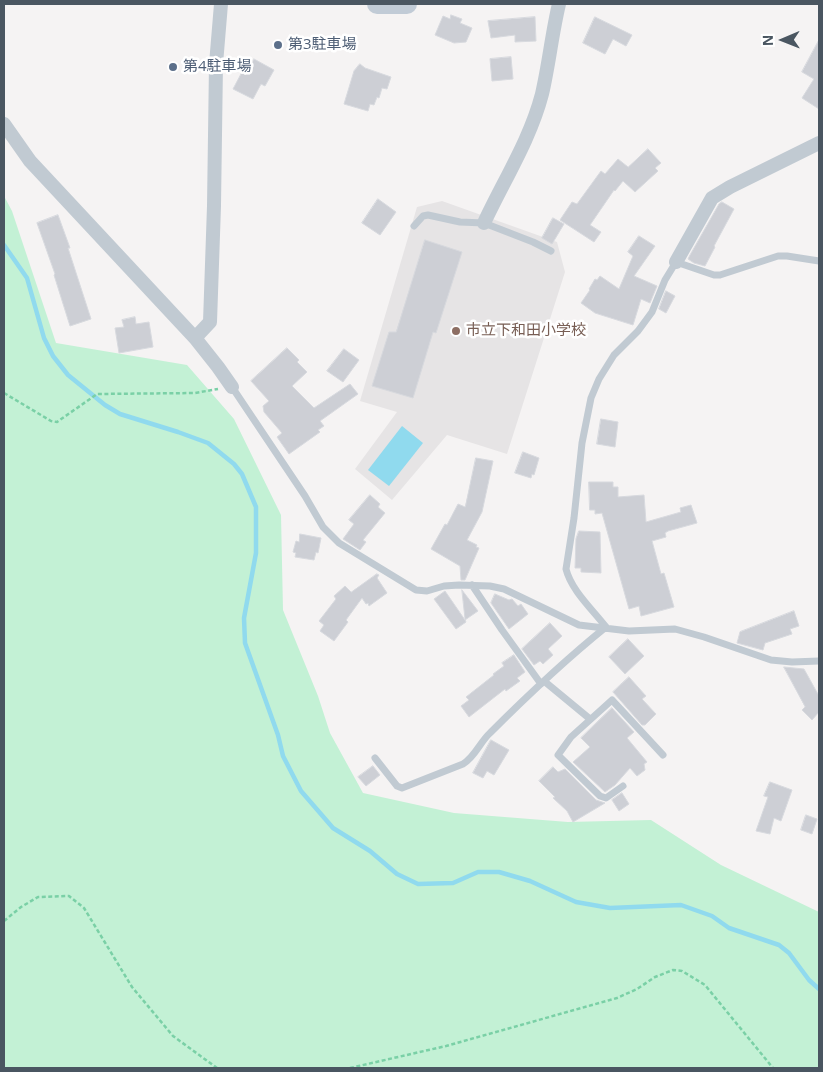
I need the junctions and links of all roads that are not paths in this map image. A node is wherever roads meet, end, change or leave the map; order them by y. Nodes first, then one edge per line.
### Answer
1 (221, 4) edge
2 (378, 4) edge
3 (407, 4) edge
4 (559, 4) edge
5 (4, 124) edge
6 (819, 143) edge
7 (484, 223) junction
8 (414, 226) dead end
9 (551, 251) dead end
10 (819, 261) edge
11 (676, 262) junction
12 (195, 338) junction
13 (232, 387) joint
14 (472, 585) junction
15 (606, 627) junction
16 (819, 661) edge
17 (542, 682) junction
18 (590, 719) junction
19 (663, 755) dead end
20 (375, 758) dead end
21 (622, 786) dead end

1 - 12 street
2 - 3 street
4 - 7 street
5 - 12 street
6 - 11 street
7 - 8 lane
7 - 9 lane
10 - 11 lane
11 - 15 lane
12 - 13 street
13 - 14 lane
14 - 15 lane
14 - 17 lane
15 - 16 lane
15 - 17 lane
17 - 18 lane
17 - 20 lane
18 - 19 lane
18 - 21 lane

